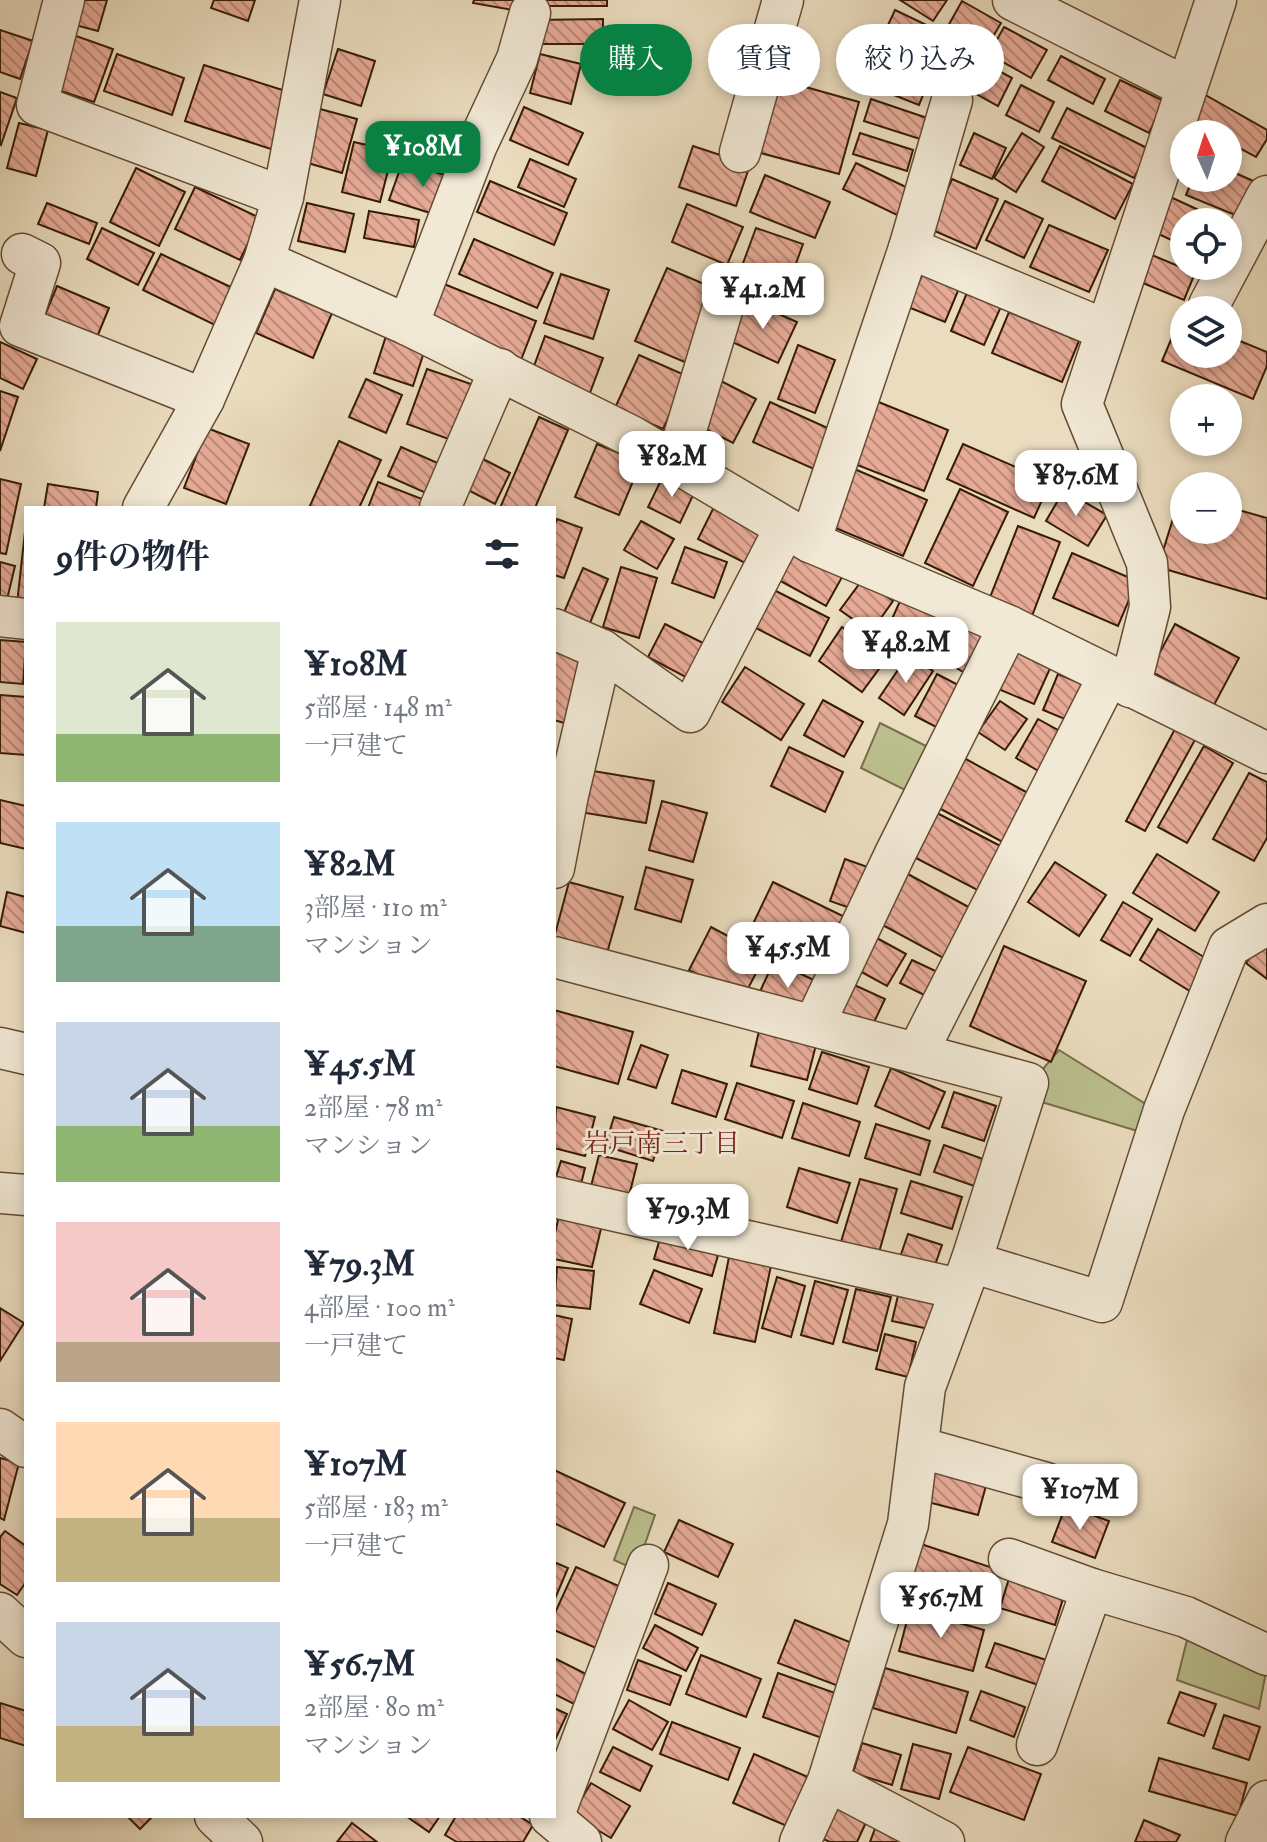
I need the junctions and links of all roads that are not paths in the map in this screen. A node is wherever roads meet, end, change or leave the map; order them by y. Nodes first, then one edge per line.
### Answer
1 (64, 0) edge
2 (320, 0) edge
3 (783, 0) edge
4 (1013, 0) edge
5 (1216, 0) edge
6 (530, 13) dead end
7 (1186, 87) junction
8 (952, 100) dead end
9 (740, 152) dead end
10 (1267, 196) edge
11 (283, 197) junction
12 (909, 248) junction
13 (22, 254) dead end
14 (264, 261) junction
15 (730, 284) dead end
16 (1214, 296) edge
17 (408, 325) junction
18 (1106, 330) junction
19 (500, 369) junction
20 (204, 399) junction
21 (676, 463) junction
22 (144, 506) edge
23 (441, 506) edge
24 (797, 535) junction
25 (0, 616) edge
26 (24, 619) edge
27 (1009, 626) junction
28 (556, 630) edge
29 (602, 650) junction
30 (1119, 682) junction
31 (1267, 753) edge
32 (561, 793) edge
33 (556, 847) edge
34 (1267, 924) edge
35 (556, 958) edge
36 (814, 1025) junction
37 (0, 1048) edge
38 (917, 1053) junction
39 (24, 1054) edge
40 (0, 1193) edge
41 (24, 1195) edge
42 (556, 1197) edge
43 (965, 1276) junction
44 (0, 1429) edge
45 (24, 1446) edge
46 (918, 1447) junction
47 (1046, 1483) dead end
48 (1009, 1559) dead end
49 (648, 1565) dead end
50 (1092, 1589) junction
51 (0, 1613) edge
52 (24, 1635) edge
53 (1267, 1655) edge
54 (1037, 1745) dead end
55 (828, 1781) junction
56 (1267, 1801) edge
57 (217, 1818) edge
58 (558, 1821) edge
59 (242, 1842) edge
60 (800, 1842) edge
61 (944, 1842) edge
62 (1246, 1842) edge

1 - 11 street
2 - 11 street
3 - 9 street
4 - 7 street
5 - 7 street
6 - 17 street
7 - 18 street
8 - 12 street
10 - 16 street
11 - 14 street
12 - 18 street
12 - 24 street
13 - 20 street
14 - 17 street
14 - 20 street
15 - 21 street
17 - 19 street
18 - 30 street
19 - 21 street
19 - 23 street
20 - 22 street
21 - 24 street
24 - 27 street
24 - 29 street
25 - 26 street
27 - 30 street
27 - 36 street
28 - 29 street
29 - 32 street
30 - 31 street
30 - 38 street
32 - 33 street
34 - 43 street
35 - 36 street
36 - 38 street
37 - 39 street
38 - 43 street
40 - 41 street
42 - 43 street
43 - 46 street
44 - 45 street
46 - 47 street
46 - 55 street
48 - 50 street
49 - 58 street
50 - 53 street
50 - 54 street
51 - 52 street
55 - 60 street
55 - 61 street
56 - 62 street
57 - 59 street

